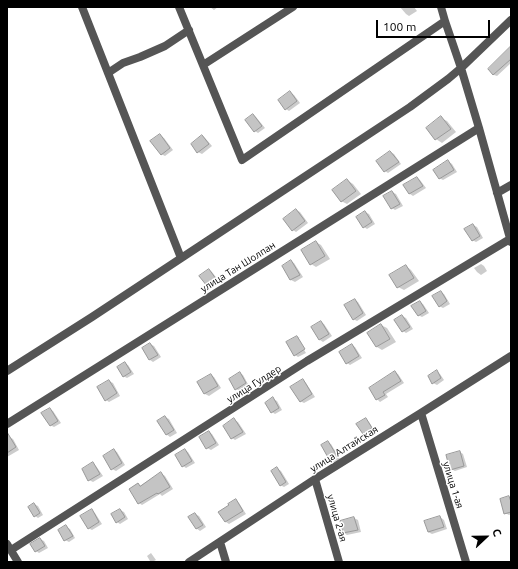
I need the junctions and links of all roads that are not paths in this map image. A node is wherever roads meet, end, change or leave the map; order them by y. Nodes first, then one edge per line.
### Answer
1 (82, 7) edge
2 (179, 7) edge
3 (293, 7) edge
4 (441, 7) edge
5 (511, 20) edge
6 (445, 21) junction
7 (189, 30) junction
8 (203, 65) junction
9 (461, 68) junction
10 (108, 73) junction
11 (479, 128) junction
12 (511, 185) edge
13 (497, 193) junction
14 (510, 241) edge
15 (181, 258) junction
16 (511, 356) edge
17 (7, 371) edge
18 (421, 414) junction
19 (7, 424) edge
20 (315, 478) junction
21 (220, 542) junction
22 (9, 547) edge
23 (18, 562) edge
24 (189, 562) edge
25 (226, 562) edge
26 (339, 562) edge
27 (466, 562) edge

1 - 10 street
2 - 7 street
3 - 8 street
4 - 6 street
5 - 9 street
6 - 8 street
6 - 9 street
7 - 8 street
7 - 10 street
9 - 11 street
9 - 15 street
10 - 15 street
11 - 13 street
11 - 19 street, улица Тан Шолпан
12 - 13 street
13 - 14 street
14 - 22 street, улица Гулдер
15 - 17 street
16 - 18 street, улица Алтайская
18 - 20 street, улица Алтайская
18 - 27 street, улица 1-ая
20 - 21 street, улица Алтайская
20 - 26 street, улица 2-ая
21 - 24 street, улица Алтайская
21 - 25 street
22 - 23 street

